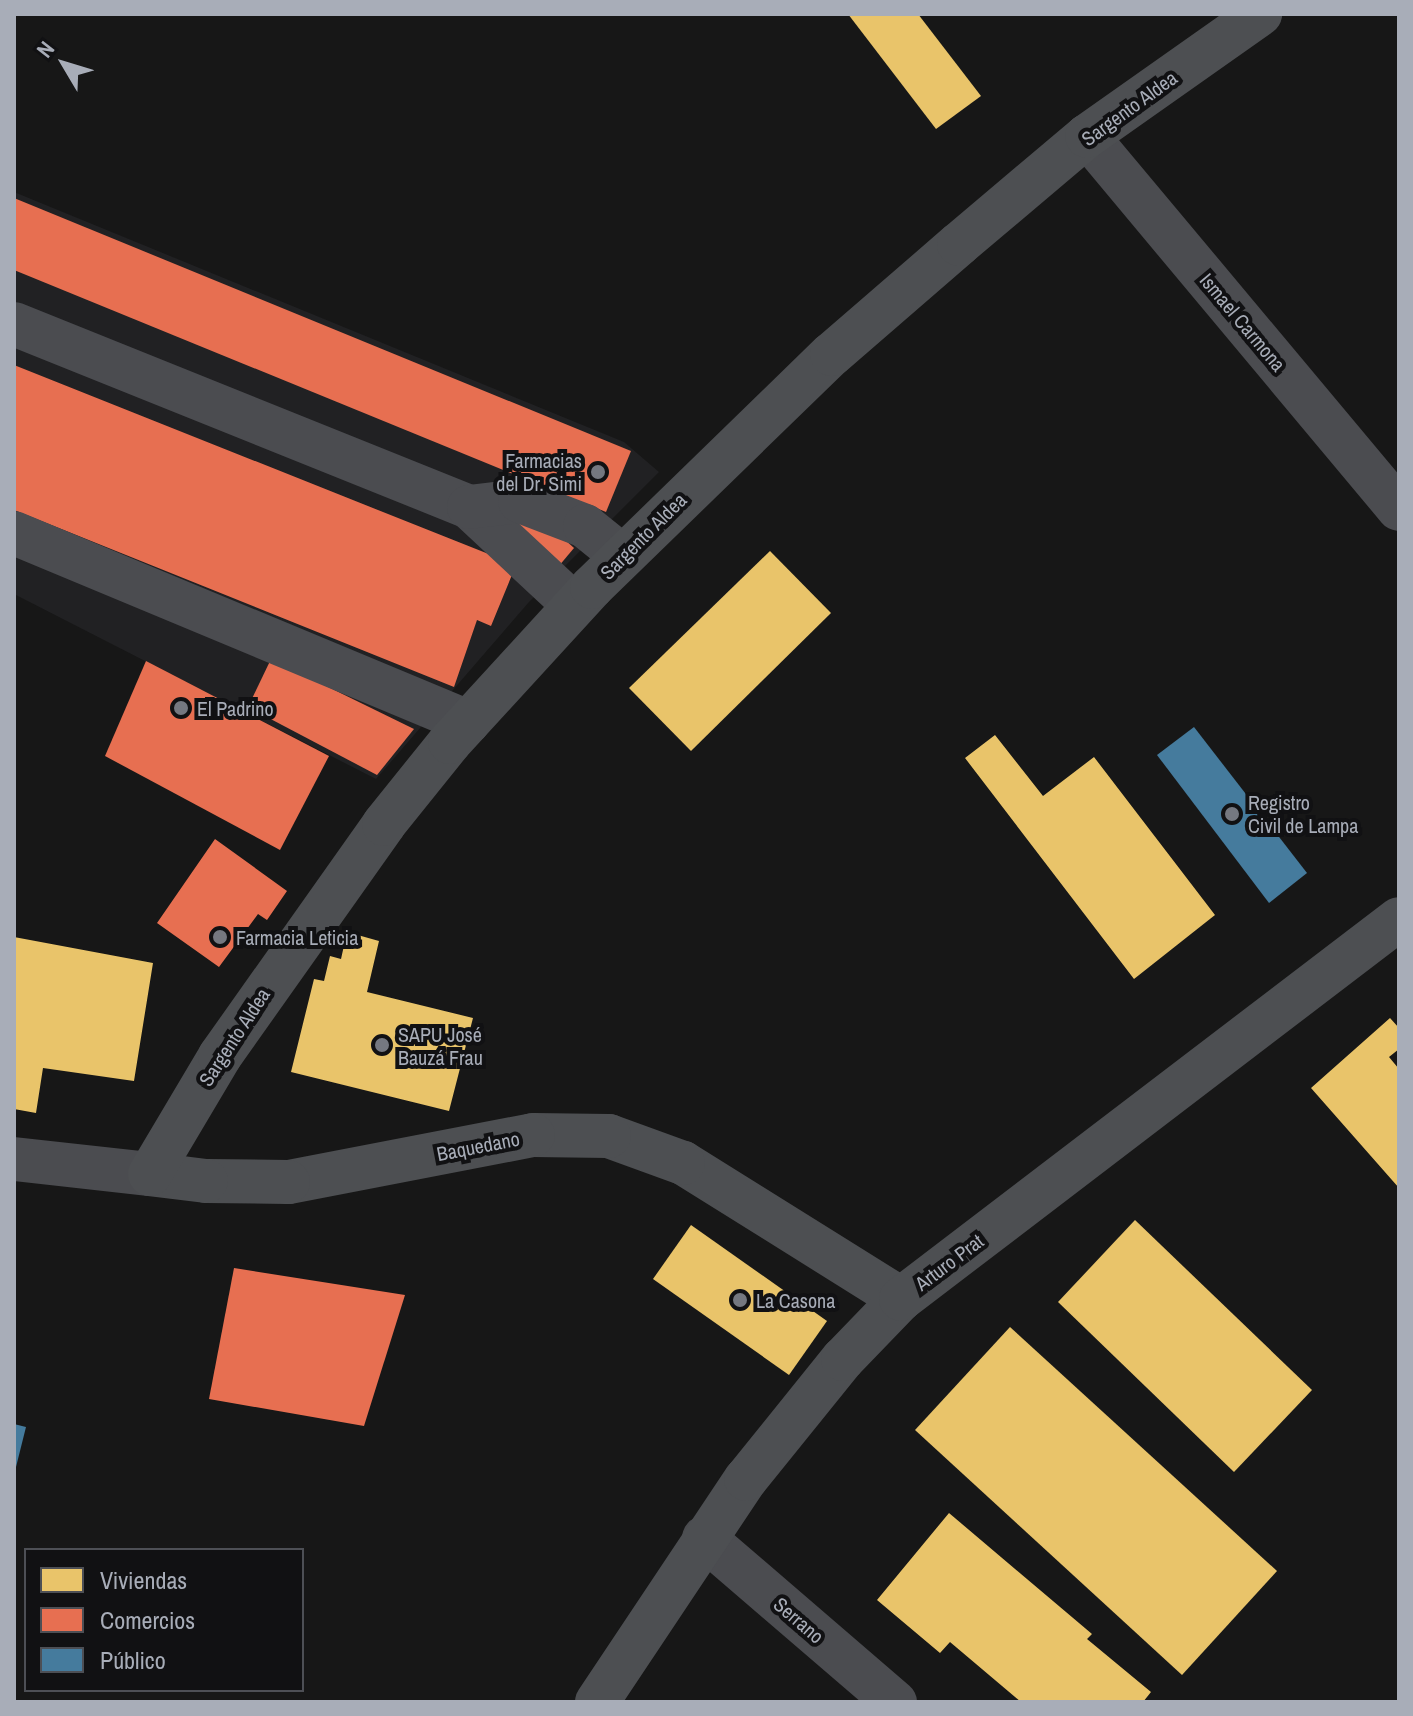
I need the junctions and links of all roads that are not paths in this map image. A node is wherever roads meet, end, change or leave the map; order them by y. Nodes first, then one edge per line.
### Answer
1 (1260, 14) edge
2 (1087, 136) junction
3 (14, 324) edge
4 (469, 507) junction
5 (1399, 509) edge
6 (14, 533) edge
7 (622, 556) junction
8 (574, 605) junction
9 (468, 722) junction
10 (1399, 919) edge
11 (14, 1159) edge
12 (150, 1174) junction
13 (901, 1299) junction
14 (704, 1538) junction
15 (597, 1702) edge
16 (895, 1702) edge

1 - 2 main road, Sargento Aldea
2 - 5 street, Ismael Carmona
2 - 7 main road, Sargento Aldea
3 - 4 street
4 - 7 street
4 - 8 street
6 - 9 street
7 - 8 main road, Sargento Aldea
8 - 9 main road, Sargento Aldea
9 - 12 main road, Sargento Aldea
10 - 13 main road, Arturo Prat
11 - 12 street, Baquedano
12 - 13 main road, Baquedano
13 - 14 main road, Arturo Prat
14 - 15 main road, Arturo Prat
14 - 16 street, Serrano

